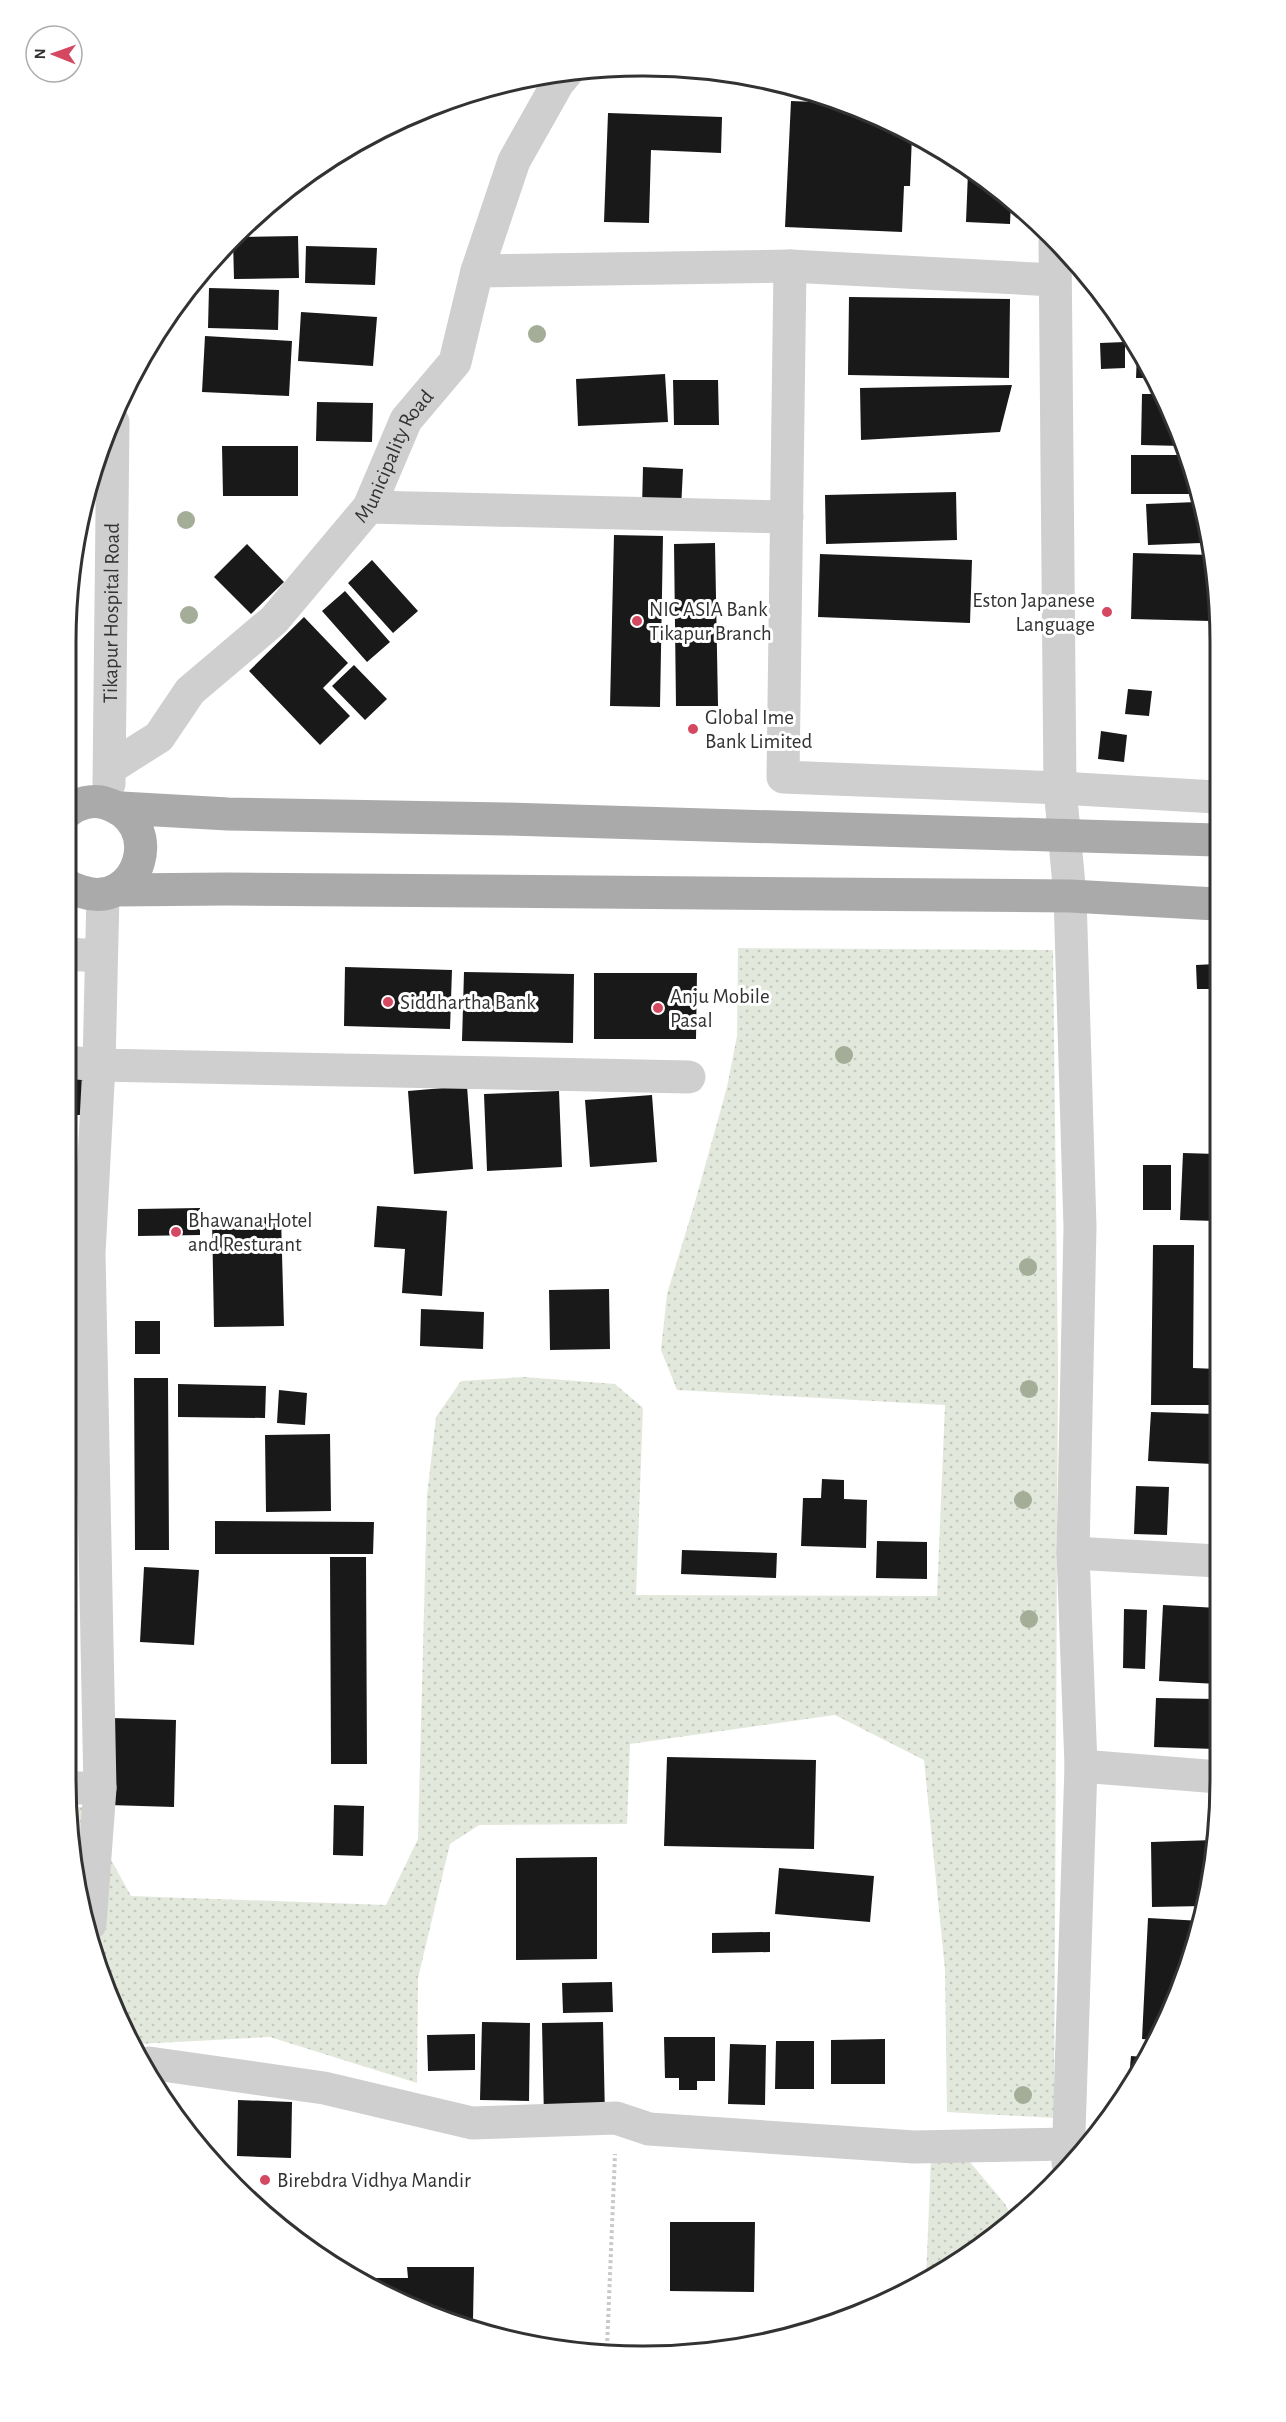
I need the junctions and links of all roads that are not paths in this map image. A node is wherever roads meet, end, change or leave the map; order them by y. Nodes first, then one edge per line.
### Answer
1 (558, 83) edge
2 (1055, 254) edge
3 (790, 266) junction
4 (477, 271) junction
5 (1054, 280) junction
6 (113, 445) edge
7 (369, 507) junction
8 (787, 517) junction
9 (110, 768) junction
10 (1060, 788) junction
11 (1210, 797) edge
12 (76, 806) edge
13 (114, 806) junction
14 (1064, 834) junction
15 (1210, 840) edge
16 (76, 890) edge
17 (110, 892) junction
18 (1070, 896) junction
19 (1210, 904) edge
20 (76, 955) edge
21 (101, 956) junction
22 (76, 1063) edge
23 (99, 1065) junction
24 (689, 1077) dead end
25 (1073, 1553) junction
26 (1210, 1561) edge
27 (1081, 1766) junction
28 (1210, 1777) edge
29 (76, 1788) edge
30 (100, 1788) junction
31 (91, 1907) edge
32 (153, 2064) edge
33 (1068, 2153) edge

1 - 4 street, Municipality Road
2 - 5 street
3 - 4 street
3 - 5 street
3 - 8 street
4 - 7 street, Municipality Road
5 - 10 street
6 - 9 street, Tikapur Hospital Road
7 - 8 street
7 - 9 street, Municipality Road
8 - 10 street
9 - 13 street, Tikapur Hospital Road
10 - 11 street
10 - 14 street
12 - 13 main road
13 - 14 main road
13 - 17 main road
14 - 15 main road
14 - 18 street
16 - 17 main road
17 - 18 main road
17 - 21 street
18 - 19 main road
18 - 25 street
20 - 21 street
21 - 23 street
22 - 23 street
23 - 24 street
23 - 30 street
25 - 26 street
25 - 27 street
27 - 28 street
27 - 33 street
29 - 30 street
30 - 31 street
32 - 33 street

